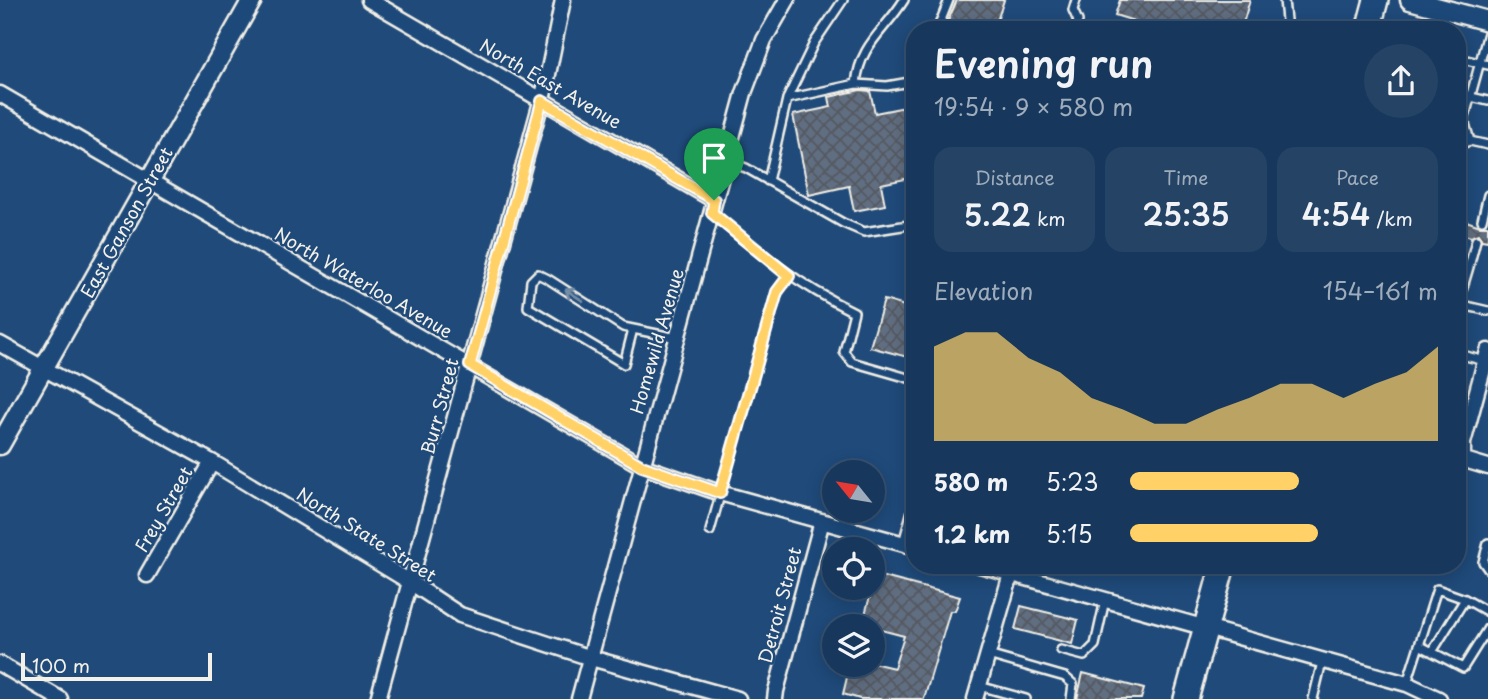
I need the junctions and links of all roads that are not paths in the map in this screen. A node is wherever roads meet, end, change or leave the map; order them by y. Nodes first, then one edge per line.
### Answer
1 (252, 0) edge
2 (369, 0) edge
3 (564, 0) edge
4 (787, 0) edge
5 (843, 0) edge
6 (904, 0) edge
7 (949, 0) edge
8 (1076, 0) edge
9 (1284, 0) edge
10 (1376, 0) edge
11 (1410, 0) edge
12 (941, 21) edge
13 (1078, 21) edge
14 (1286, 21) edge
15 (1370, 21) edge
16 (1488, 21) edge
17 (1488, 33) edge
18 (1466, 60) edge
19 (1484, 64) edge
20 (906, 82) edge
21 (856, 83) junction
22 (0, 93) edge
23 (1466, 96) edge
24 (1471, 97) junction
25 (787, 99) junction
26 (542, 101) junction
27 (1488, 102) edge
28 (1466, 108) edge
29 (1466, 131) edge
30 (1470, 141) junction
31 (1466, 142) edge
32 (1488, 145) edge
33 (725, 161) junction
34 (150, 179) junction
35 (768, 181) junction
36 (1488, 195) edge
37 (713, 206) junction
38 (1482, 220) dead end
39 (906, 225) edge
40 (1476, 240) dead end
41 (1466, 266) edge
42 (1469, 267) junction
43 (789, 276) junction
44 (1466, 277) edge
45 (1466, 306) edge
46 (1488, 311) edge
47 (633, 329) junction
48 (678, 338) junction
49 (0, 344) edge
50 (1466, 355) edge
51 (1487, 356) edge
52 (470, 365) junction
53 (43, 369) junction
54 (906, 377) edge
55 (1466, 432) edge
56 (0, 445) edge
57 (1466, 461) edge
58 (212, 462) junction
59 (642, 466) junction
60 (1488, 467) edge
61 (720, 493) junction
62 (822, 520) joint
63 (832, 523) edge
64 (710, 531) dead end
65 (1488, 543) edge
66 (906, 544) edge
67 (1488, 569) edge
68 (1011, 574) edge
69 (1024, 574) edge
70 (1221, 574) edge
71 (147, 575) dead end
72 (410, 582) junction
73 (1465, 599) junction
74 (1105, 600) junction
75 (1488, 612) edge
76 (1206, 627) junction
77 (1488, 628) edge
78 (1419, 645) junction
79 (1061, 650) dead end
80 (1432, 652) junction
81 (988, 655) junction
82 (591, 658) junction
83 (1322, 662) junction
84 (0, 664) edge
85 (1407, 684) junction
86 (977, 693) edge
87 (60, 699) edge
88 (378, 699) edge
89 (579, 699) edge
90 (738, 699) edge
91 (775, 699) edge
92 (1026, 699) edge
93 (1071, 699) edge
94 (1186, 699) edge
95 (1313, 699) edge
96 (1439, 699) edge

1 - 34 street, East Ganson Street
2 - 26 street, North East Avenue
3 - 26 street, Burr Street
4 - 33 street, Homewild Avenue
5 - 25 lane
6 - 21 lane
7 - 12 lane
8 - 13 lane
9 - 14 lane
10 - 15 main road
11 - 16 street
17 - 19 lane
18 - 19 lane
19 - 24 lane
20 - 21 lane
21 - 25 lane
22 - 34 street, North Waterloo Avenue
23 - 24 lane
24 - 27 lane
24 - 28 lane
25 - 35 lane
26 - 37 street, North East Avenue
26 - 52 street, Burr Street
29 - 30 lane
30 - 31 lane
30 - 32 lane
33 - 35 lane
33 - 37 street, Homewild Avenue
34 - 52 street, North Waterloo Avenue
34 - 53 street, East Ganson Street
35 - 39 lane
36 - 38 lane
37 - 43 lane
37 - 48 street, Homewild Avenue
40 - 42 lane
41 - 42 lane
42 - 44 lane
43 - 54 lane
43 - 61 lane
45 - 46 lane
47 -> 47 lane
47 - 48 lane
48 - 59 street, Homewild Avenue
49 - 53 street, North State Street
50 - 51 lane
51 - 55 street
52 - 59 street, North Waterloo Avenue
52 - 72 street, Burr Street
53 - 56 street, East Ganson Street
53 - 58 street, North State Street
57 - 60 street
58 - 71 street, Frey Street
58 - 72 street, North State Street
59 - 61 street, North Waterloo Avenue
59 - 82 street, Homewild Avenue
61 - 62 street, North Waterloo Avenue
61 - 64 lane
62 - 91 street, Detroit Street
63 - 66 street, North Waterloo Avenue
65 - 67 lane
68 - 81 street
69 - 74 street
70 - 76 main road
72 - 82 street, North State Street
72 - 88 street, Burr Street
73 - 75 lane
73 - 78 lane
73 - 80 lane
74 - 76 street
74 - 79 lane
76 - 83 street
76 - 94 main road
77 - 80 lane
78 - 80 lane
78 - 85 lane
81 - 86 street
81 - 93 lane
82 - 89 street, Homewild Avenue
82 - 90 street, North State Street
83 - 85 street
83 - 95 lane
84 - 87 street
85 - 96 street
86 - 92 lane

